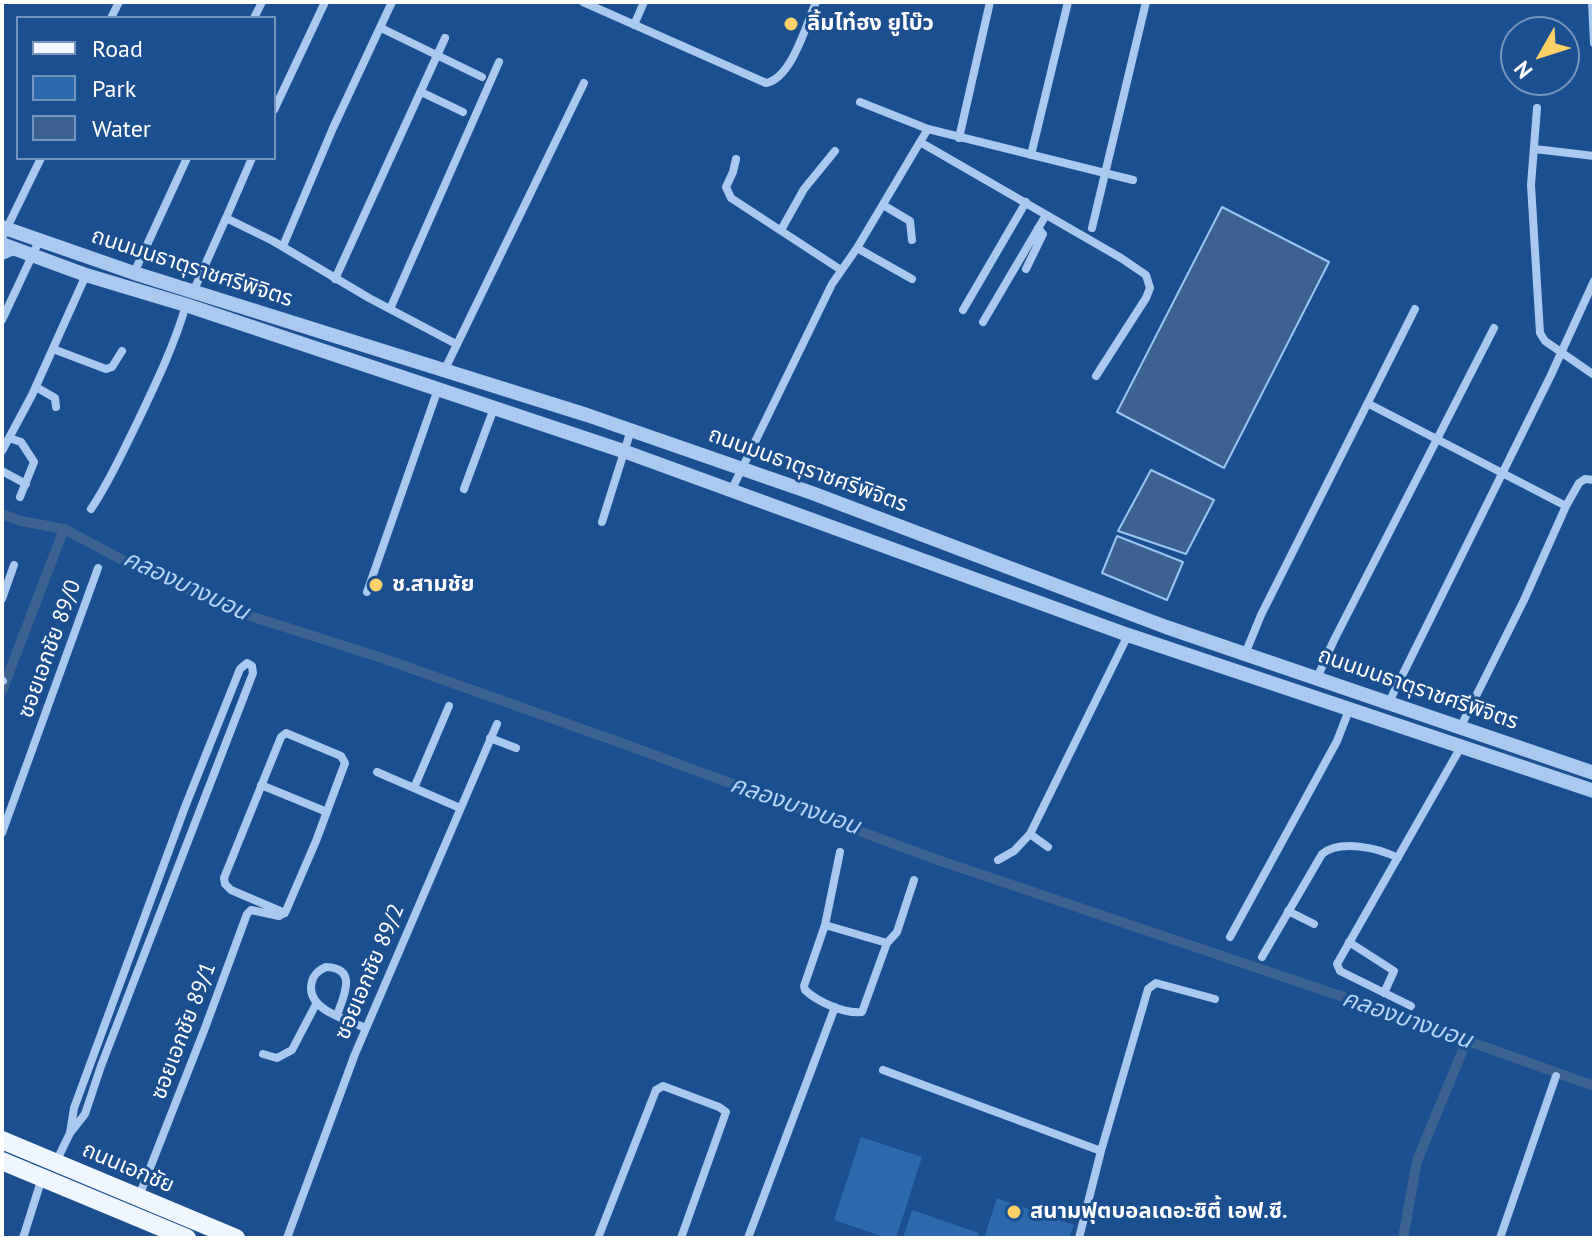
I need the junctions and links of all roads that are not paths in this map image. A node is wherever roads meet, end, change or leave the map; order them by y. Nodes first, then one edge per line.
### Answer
1 (325, 2) edge
2 (392, 2) edge
3 (583, 2) edge
4 (644, 2) edge
5 (816, 2) edge
6 (990, 2) edge
7 (1068, 2) edge
8 (1146, 2) edge
9 (1592, 2) edge
10 (634, 25) junction
11 (381, 28) junction
12 (445, 38) dead end
13 (1594, 43) edge
14 (437, 56) junction
15 (499, 62) dead end
16 (482, 77) dead end
17 (584, 83) dead end
18 (421, 92) junction
19 (860, 102) dead end
20 (276, 106) edge
21 (1537, 108) dead end
22 (463, 112) dead end
23 (928, 129) junction
24 (959, 138) junction
25 (920, 142) junction
26 (1535, 149) junction
27 (835, 151) dead end
28 (1031, 155) junction
29 (1594, 156) edge
30 (736, 159) dead end
31 (40, 160) edge
32 (186, 160) edge
33 (251, 160) edge
34 (1104, 173) junction
35 (1133, 180) dead end
36 (1026, 202) junction
37 (883, 205) junction
38 (1046, 215) junction
39 (226, 218) junction
40 (1038, 228) junction
41 (1092, 228) dead end
42 (781, 230) junction
43 (3, 234) edge
44 (912, 240) dead end
45 (39, 241) junction
46 (283, 246) junction
47 (857, 248) junction
48 (17, 250) junction
49 (2, 256) edge
50 (33, 256) junction
51 (83, 256) junction
52 (1026, 269) dead end
53 (841, 270) junction
54 (82, 273) junction
55 (134, 273) junction
56 (335, 279) junction
57 (912, 279) dead end
58 (1594, 281) edge
59 (1593, 292) edge
60 (190, 299) junction
61 (390, 309) junction
62 (1415, 309) dead end
63 (963, 310) dead end
64 (2, 320) edge
65 (983, 322) dead end
66 (1494, 328) dead end
67 (456, 344) junction
68 (53, 349) junction
69 (122, 351) dead end
70 (1561, 352) junction
71 (445, 369) junction
72 (1594, 375) edge
73 (1096, 376) dead end
74 (36, 387) junction
75 (438, 389) junction
76 (1369, 404) junction
77 (56, 407) dead end
78 (494, 408) junction
79 (631, 430) junction
80 (9, 438) junction
81 (1438, 438) junction
82 (2, 451) edge
83 (626, 452) junction
84 (741, 469) junction
85 (2, 471) edge
86 (1504, 472) junction
87 (1594, 480) edge
88 (26, 484) junction
89 (464, 489) dead end
90 (731, 492) junction
91 (20, 497) dead end
92 (1566, 506) junction
93 (91, 509) dead end
94 (602, 522) dead end
95 (14, 565) dead end
96 (98, 568) dead end
97 (367, 592) dead end
98 (2, 599) edge
99 (1128, 635) junction
100 (1245, 654) junction
101 (1317, 678) junction
102 (1389, 702) junction
103 (449, 706) dead end
104 (1349, 710) junction
105 (497, 724) dead end
106 (1461, 726) junction
107 (490, 738) junction
108 (1462, 745) junction
109 (516, 748) dead end
110 (377, 772) dead end
111 (1594, 773) edge
112 (261, 785) junction
113 (414, 788) junction
114 (1594, 791) edge
115 (460, 808) junction
116 (327, 812) junction
117 (2, 833) edge
118 (1030, 834) junction
119 (1048, 847) dead end
120 (840, 852) dead end
121 (1398, 858) junction
122 (998, 860) dead end
123 (914, 880) dead end
124 (1288, 911) junction
125 (285, 913) junction
126 (1314, 924) dead end
127 (825, 925) junction
128 (1230, 937) dead end
129 (1349, 942) junction
130 (887, 943) junction
131 (1262, 957) dead end
132 (1384, 993) junction
133 (1215, 999) dead end
134 (316, 1004) junction
135 (1411, 1006) dead end
136 (835, 1007) junction
137 (337, 1015) junction
138 (366, 1028) junction
139 (263, 1054) dead end
140 (883, 1070) dead end
141 (1555, 1077) dead end
142 (70, 1133) junction
143 (2, 1140) edge
144 (1101, 1151) junction
145 (2, 1161) edge
146 (55, 1163) junction
147 (42, 1177) junction
148 (138, 1198) junction
149 (167, 1234) edge
150 (23, 1238) edge
151 (187, 1238) edge
152 (236, 1238) edge
153 (287, 1238) edge
154 (598, 1238) edge
155 (681, 1238) edge
156 (748, 1238) edge
157 (1079, 1238) edge
158 (1500, 1238) edge

1 - 20 street
2 - 11 street
3 - 10 street
4 - 10 street
5 - 10 street
6 - 24 street
7 - 28 street
8 - 34 street
9 - 13 street
11 - 14 street
11 - 46 street
12 - 14 street
14 - 16 street
14 - 18 street
15 - 61 street
17 - 67 street
18 - 22 street
18 - 56 street
19 - 23 street
21 - 26 street
23 - 24 street
23 - 25 street
24 - 28 street
25 - 36 street
25 - 37 street
26 - 29 street
26 - 70 street
27 - 42 street
28 - 34 street
30 - 42 street
31 - 43 street
32 - 55 street
33 - 39 street
34 - 35 street
34 - 41 street
36 - 38 street
36 - 63 street
37 - 44 street
37 - 47 street
38 - 40 street
38 - 73 street
39 - 46 street
39 - 60 street
40 - 52 street
40 - 65 street
42 - 53 street
43 - 45 street, ถนนมนธาตุราชศรีพิจิตร
43 - 48 street, ถนนมนธาตุราชศรีพิจิตร
45 - 50 street
45 - 51 street, ถนนมนธาตุราชศรีพิจิตร
46 - 56 street
47 - 53 street
47 - 57 street
48 - 49 street
48 - 50 street, ถนนมนธาตุราชศรีพิจิตร
50 - 54 street, ถนนมนธาตุราชศรีพิจิตร
50 - 64 street
51 - 54 street
51 - 55 street, ถนนมนธาตุราชศรีพิจิตร
53 - 84 street
54 - 60 street, ถนนมนธาตุราชศรีพิจิตร
54 - 68 street
55 - 60 street, ถนนมนธาตุราชศรีพิจิตร
56 - 61 street
58 - 59 street
59 - 70 street
60 - 71 street, ถนนมนธาตุราชศรีพิจิตร
60 - 75 street, ถนนมนธาตุราชศรีพิจิตร
60 - 93 street
61 - 67 street
62 - 76 street
66 - 81 street
67 - 71 street
68 - 69 street
68 - 74 street
70 - 72 street
70 - 86 street
71 - 79 street, ถนนมนธาตุราชศรีพิจิตร
74 - 77 street
74 - 80 street
75 - 78 street, ถนนมนธาตุราชศรีพิจิตร
75 - 97 street
76 - 81 street
76 - 100 street
78 - 83 street, ถนนมนธาตุราชศรีพิจิตร
78 - 89 street
79 - 83 street
79 - 84 street, ถนนมนธาตุราชศรีพิจิตร
80 - 82 street
80 - 88 street
81 - 86 street
81 - 101 street
83 - 90 street, ถนนมนธาตุราชศรีพิจิตร
83 - 94 street
84 - 90 street
84 - 100 street, ถนนมนธาตุราชศรีพิจิตร
85 - 88 street
86 - 92 street
86 - 102 street
87 - 92 street
88 - 91 street
90 - 99 street, ถนนมนธาตุราชศรีพิจิตร
92 - 106 street
95 - 98 street
96 - 117 street, ซอยเอกชัย 89/0
99 - 104 street, ถนนมนธาตุราชศรีพิจิตร
99 - 118 street
100 - 101 street, ถนนมนธาตุราชศรีพิจิตร
101 - 102 street, ถนนมนธาตุราชศรีพิจิตร
102 - 106 street, ถนนมนธาตุราชศรีพิจิตร
103 - 113 street
104 - 108 street, ถนนมนธาตุราชศรีพิจิตร
104 - 128 street
105 - 107 street, ซอยเอกชัย 89/2
106 - 111 street, ถนนมนธาตุราชศรีพิจิตร
107 - 109 street
107 - 115 street, ซอยเอกชัย 89/2
108 - 114 street, ถนนมนธาตุราชศรีพิจิตร
108 - 121 street
110 - 113 street
112 - 116 street
112 - 116 street
112 - 125 street
113 - 115 street
115 - 138 street, ซอยเอกชัย 89/2
116 - 125 street
118 - 119 street
118 - 122 street
120 - 127 street
121 - 124 street
121 - 129 street
123 - 130 street
124 - 126 street
124 - 131 street
125 - 148 street, ซอยเอกชัย 89/1
127 - 130 street
127 - 136 street
129 - 132 street
129 - 132 street
130 - 136 street
132 - 135 street
133 - 144 street
134 - 137 street
134 - 137 street
134 - 139 street
136 - 156 street
137 - 138 street
138 - 153 street, ซอยเอกชัย 89/2
140 - 144 street
141 - 158 street
142 - 142 street
142 - 146 street
143 - 146 main road, ถนนเอกชัย
144 - 157 street
145 - 147 main road, ถนนเอกชัย
146 - 148 main road, ถนนเอกชัย
147 - 149 main road, ถนนเอกชัย
147 - 150 street
148 - 152 main road, ถนนเอกชัย
149 - 151 main road, ถนนเอกชัย
154 - 155 street

